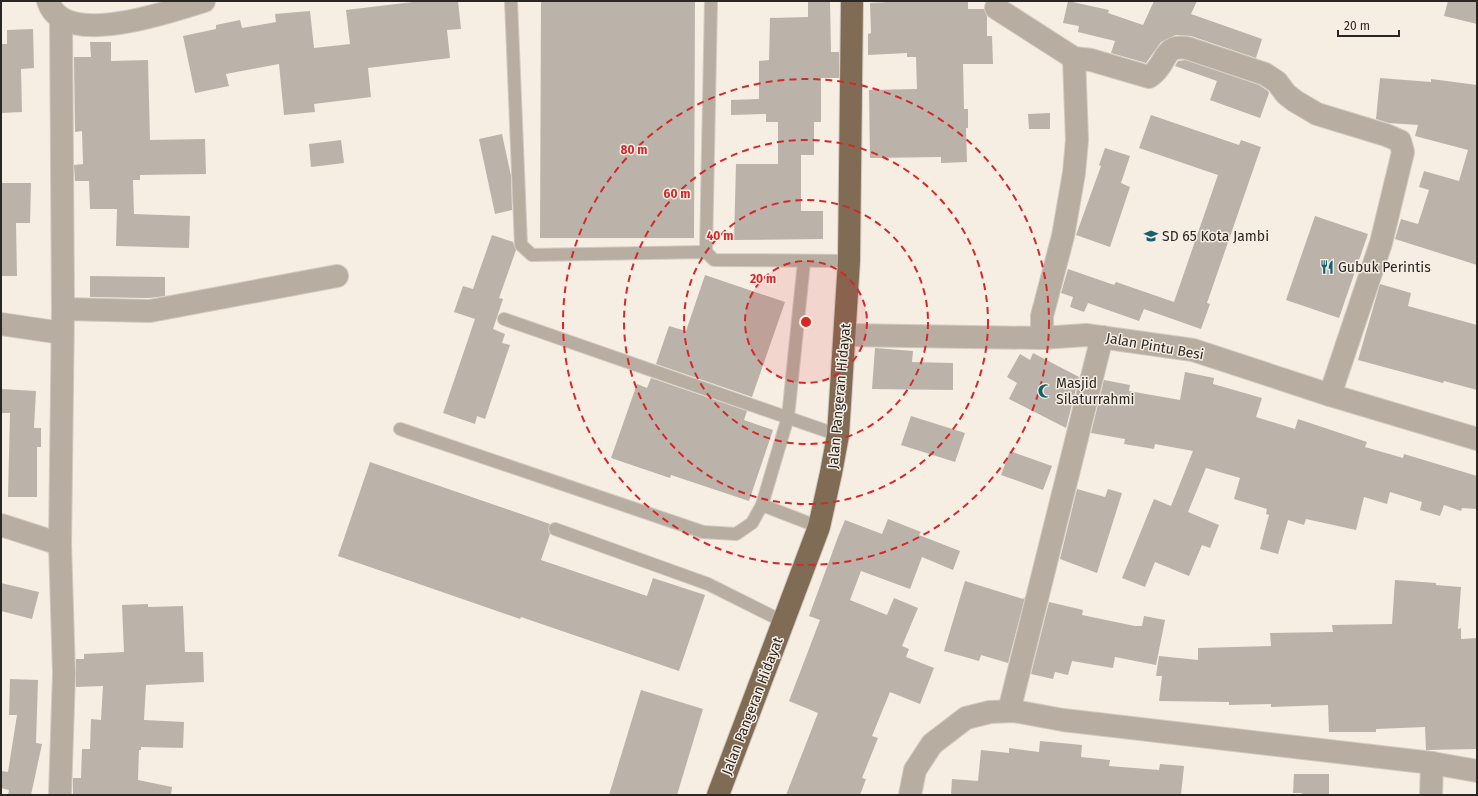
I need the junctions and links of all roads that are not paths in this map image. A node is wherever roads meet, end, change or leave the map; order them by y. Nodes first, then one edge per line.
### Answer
1 (48, 1) edge
2 (204, 1) edge
3 (511, 1) edge
4 (711, 1) edge
5 (852, 1) edge
6 (996, 8) dead end
7 (62, 19) junction
8 (1074, 58) junction
9 (706, 252) junction
10 (849, 261) junction
11 (804, 262) junction
12 (337, 276) dead end
13 (63, 309) junction
14 (504, 319) dead end
15 (1, 324) edge
16 (62, 333) junction
17 (845, 335) junction
18 (1102, 337) junction
19 (1042, 338) junction
20 (1330, 395) junction
21 (788, 417) junction
22 (400, 430) dead end
23 (838, 435) junction
24 (1477, 439) edge
25 (762, 505) junction
26 (1, 525) edge
27 (819, 527) junction
28 (555, 529) dead end
29 (60, 544) junction
30 (784, 622) junction
31 (1010, 711) junction
32 (1432, 763) junction
33 (1477, 771) edge
34 (60, 795) edge
35 (718, 795) edge
36 (910, 795) edge
37 (1431, 795) edge

1 - 7 street
2 - 7 street
3 - 9 lane
4 - 9 lane
5 - 10 highway, Jalan Pangeran Hidayat
6 - 8 street
7 - 13 street
8 - 19 street
8 - 20 street
9 - 11 lane
10 - 11 lane
10 - 17 highway, Jalan Pangeran Hidayat
11 - 21 lane
12 - 13 street
13 - 16 street
14 - 21 lane
15 - 16 street
16 - 29 street
17 - 19 street, Jalan Pintu Besi
17 - 23 highway, Jalan Pangeran Hidayat
18 - 19 street, Jalan Pintu Besi
18 - 20 street, Jalan Pintu Besi
18 - 31 street
20 - 24 street, Jalan Pintu Besi
21 - 23 lane
21 - 25 lane
22 - 25 lane
23 - 27 highway, Jalan Pangeran Hidayat
25 - 27 lane
26 - 29 street
27 - 30 highway, Jalan Pangeran Hidayat
28 - 30 lane
29 - 34 street
30 - 35 highway, Jalan Pangeran Hidayat
31 - 32 street
31 - 36 street
32 - 33 street
32 - 37 street

